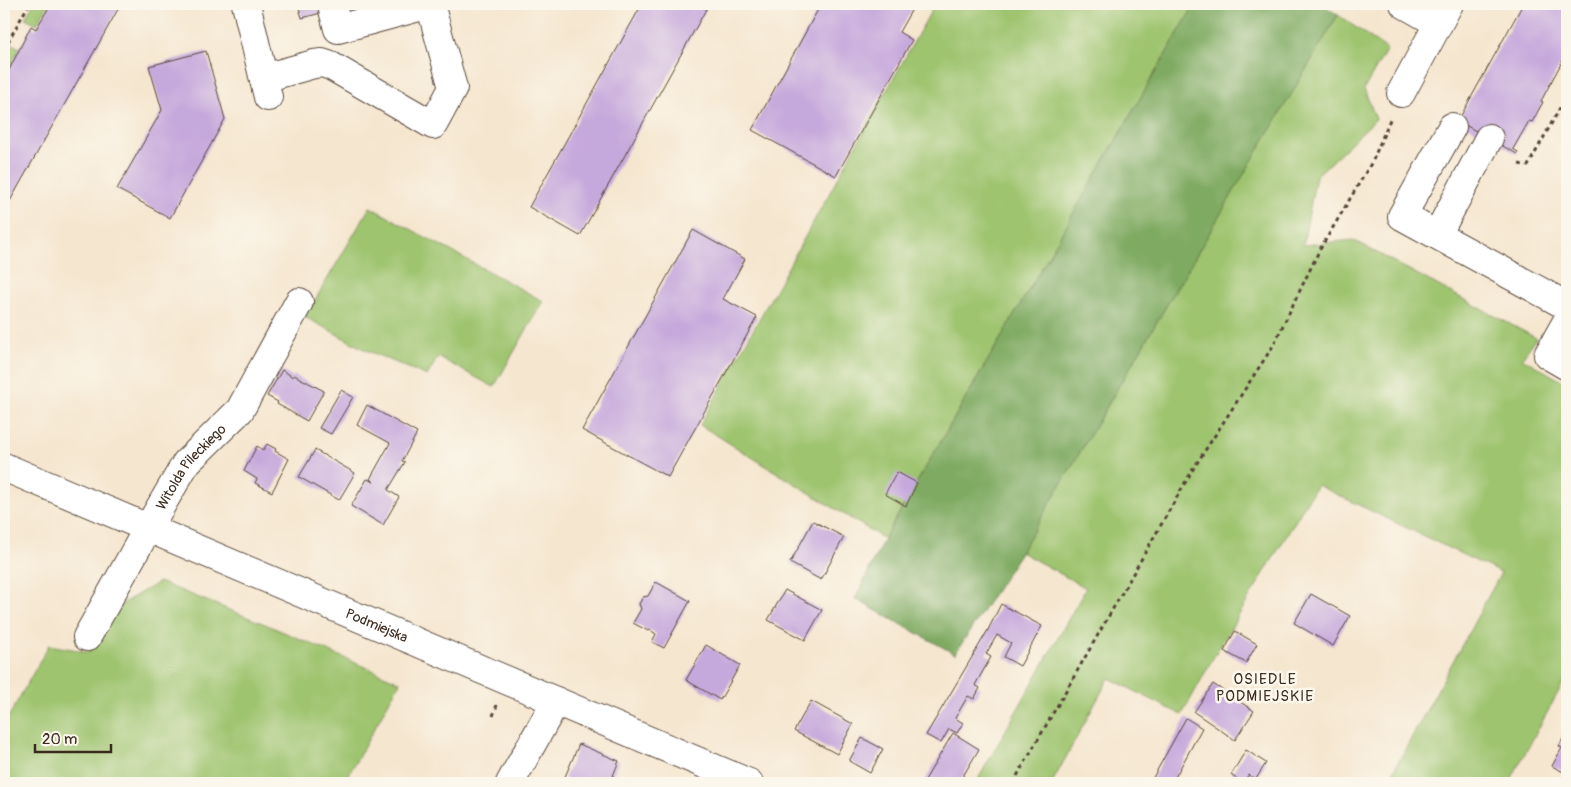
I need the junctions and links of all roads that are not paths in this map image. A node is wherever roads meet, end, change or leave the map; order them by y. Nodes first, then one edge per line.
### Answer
1 (246, 4) edge
2 (430, 4) edge
3 (1404, 4) edge
4 (333, 10) dead end
5 (1443, 14) edge
6 (1401, 92) road end
7 (1452, 128) dead end
8 (1489, 138) dead end
9 (1437, 235) junction
10 (299, 302) dead end
11 (1567, 306) edge
12 (1567, 321) edge
13 (1567, 366) edge
14 (4, 467) edge
15 (148, 528) junction
16 (87, 637) dead end
17 (556, 701) junction
18 (510, 783) edge
19 (749, 783) edge

1 - 2 street
2 - 4 street
3 - 5 street
5 - 6 street
7 - 9 street
8 - 9 street
9 - 11 street
10 - 15 street, Witolda Pileckiego
12 - 13 street
14 - 15 street, Podmiejska
15 - 16 street, Witolda Pileckiego
15 - 17 street, Podmiejska
17 - 18 street
17 - 19 street, Podmiejska

